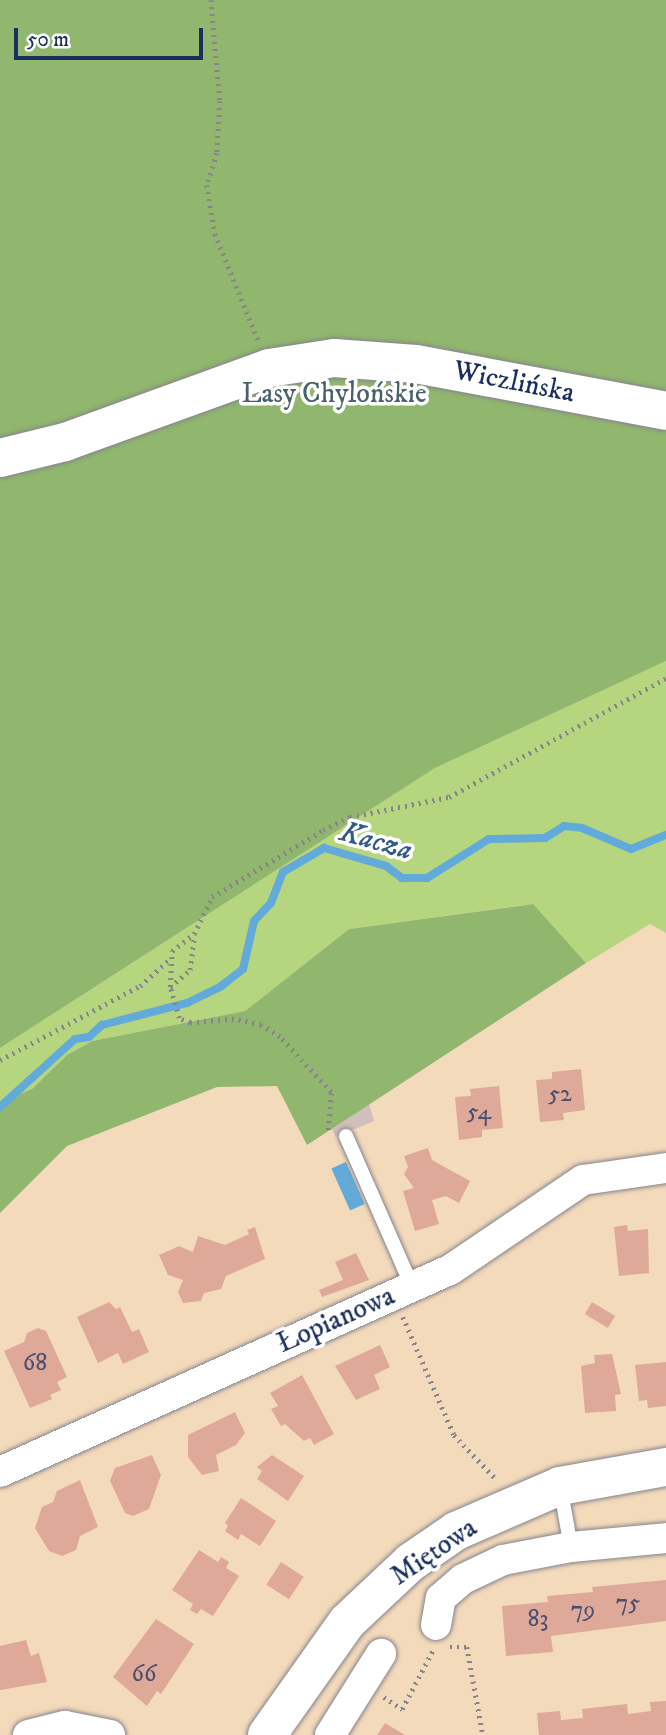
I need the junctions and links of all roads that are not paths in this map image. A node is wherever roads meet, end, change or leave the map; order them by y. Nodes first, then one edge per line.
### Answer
1 (666, 411) edge
2 (0, 458) edge
3 (346, 1136) road end
4 (666, 1168) edge
5 (403, 1290) junction
6 (666, 1467) edge
7 (0, 1472) edge
8 (560, 1486) junction
9 (666, 1538) edge
10 (571, 1547) junction
11 (435, 1635) road end
12 (380, 1654) dead end
13 (29, 1735) edge
14 (110, 1735) edge
15 (267, 1735) edge
16 (330, 1735) edge

1 - 2 street, Wiczlińska
3 - 5 lane
4 - 5 street, Łopianowa
5 - 7 street, Łopianowa
6 - 8 street, Miętowa
8 - 10 lane
8 - 15 street, Miętowa
9 - 10 street, Miętowa
10 - 11 street, Miętowa
12 - 16 street
13 - 14 street

